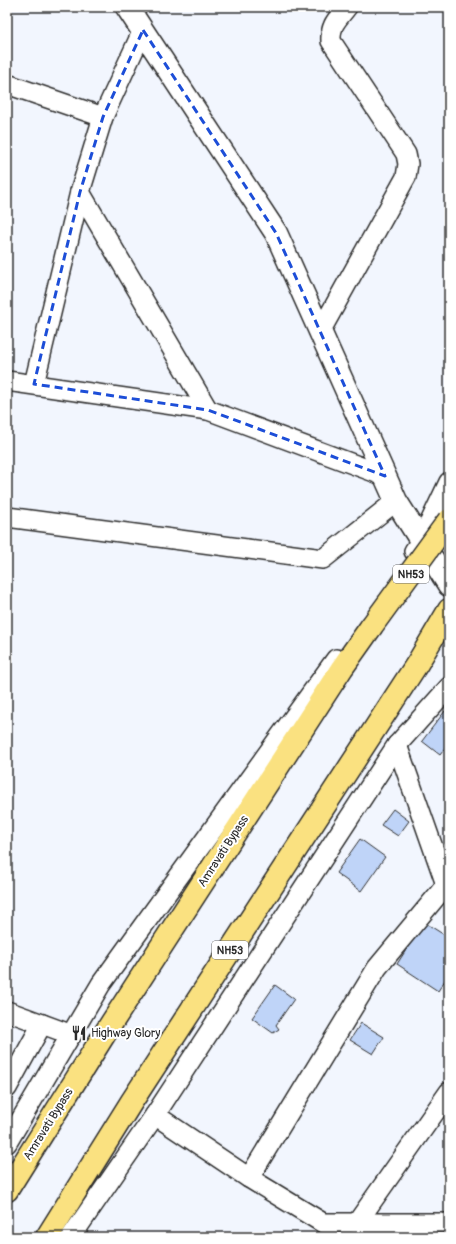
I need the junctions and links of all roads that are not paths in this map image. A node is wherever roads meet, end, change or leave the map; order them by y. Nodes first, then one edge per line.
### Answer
1 (127, 7) edge
2 (347, 7) edge
3 (143, 30) junction
4 (8, 86) edge
5 (103, 117) junction
6 (80, 192) junction
7 (320, 332) junction
8 (7, 381) edge
9 (34, 384) junction
10 (208, 410) junction
11 (385, 476) junction
12 (449, 482) edge
13 (396, 501) junction
14 (7, 517) edge
15 (449, 520) edge
16 (421, 541) junction
17 (449, 585) edge
18 (449, 610) edge
19 (449, 686) edge
20 (397, 745) junction
21 (448, 890) edge
22 (7, 1011) edge
23 (42, 1024) junction
24 (72, 1035) junction
25 (7, 1088) edge
26 (449, 1092) edge
27 (155, 1115) junction
28 (7, 1143) edge
29 (249, 1178) junction
30 (7, 1190) edge
31 (449, 1223) edge
32 (356, 1224) junction
33 (331, 1231) edge
34 (47, 1237) edge
35 (71, 1237) edge

1 - 3 street
2 - 7 street
3 - 5 street
3 - 7 street
4 - 5 street
5 - 6 street
6 - 9 street
6 - 10 street
7 - 11 street
8 - 9 street
9 - 10 street
10 - 11 street
11 - 13 street
12 - 16 street
13 - 14 street
13 - 16 street
15 - 30 highway, Amravati Bypass / NH53, bridge
16 - 17 street
16 - 24 street
18 - 34 highway, NH53
19 - 20 street
20 - 21 street
20 - 27 street
21 - 29 street
22 - 23 street
23 - 24 street
23 - 25 street
24 - 28 street
26 - 32 street
27 - 29 street
27 - 35 street
29 - 33 street
31 - 32 street
32 - 33 street

